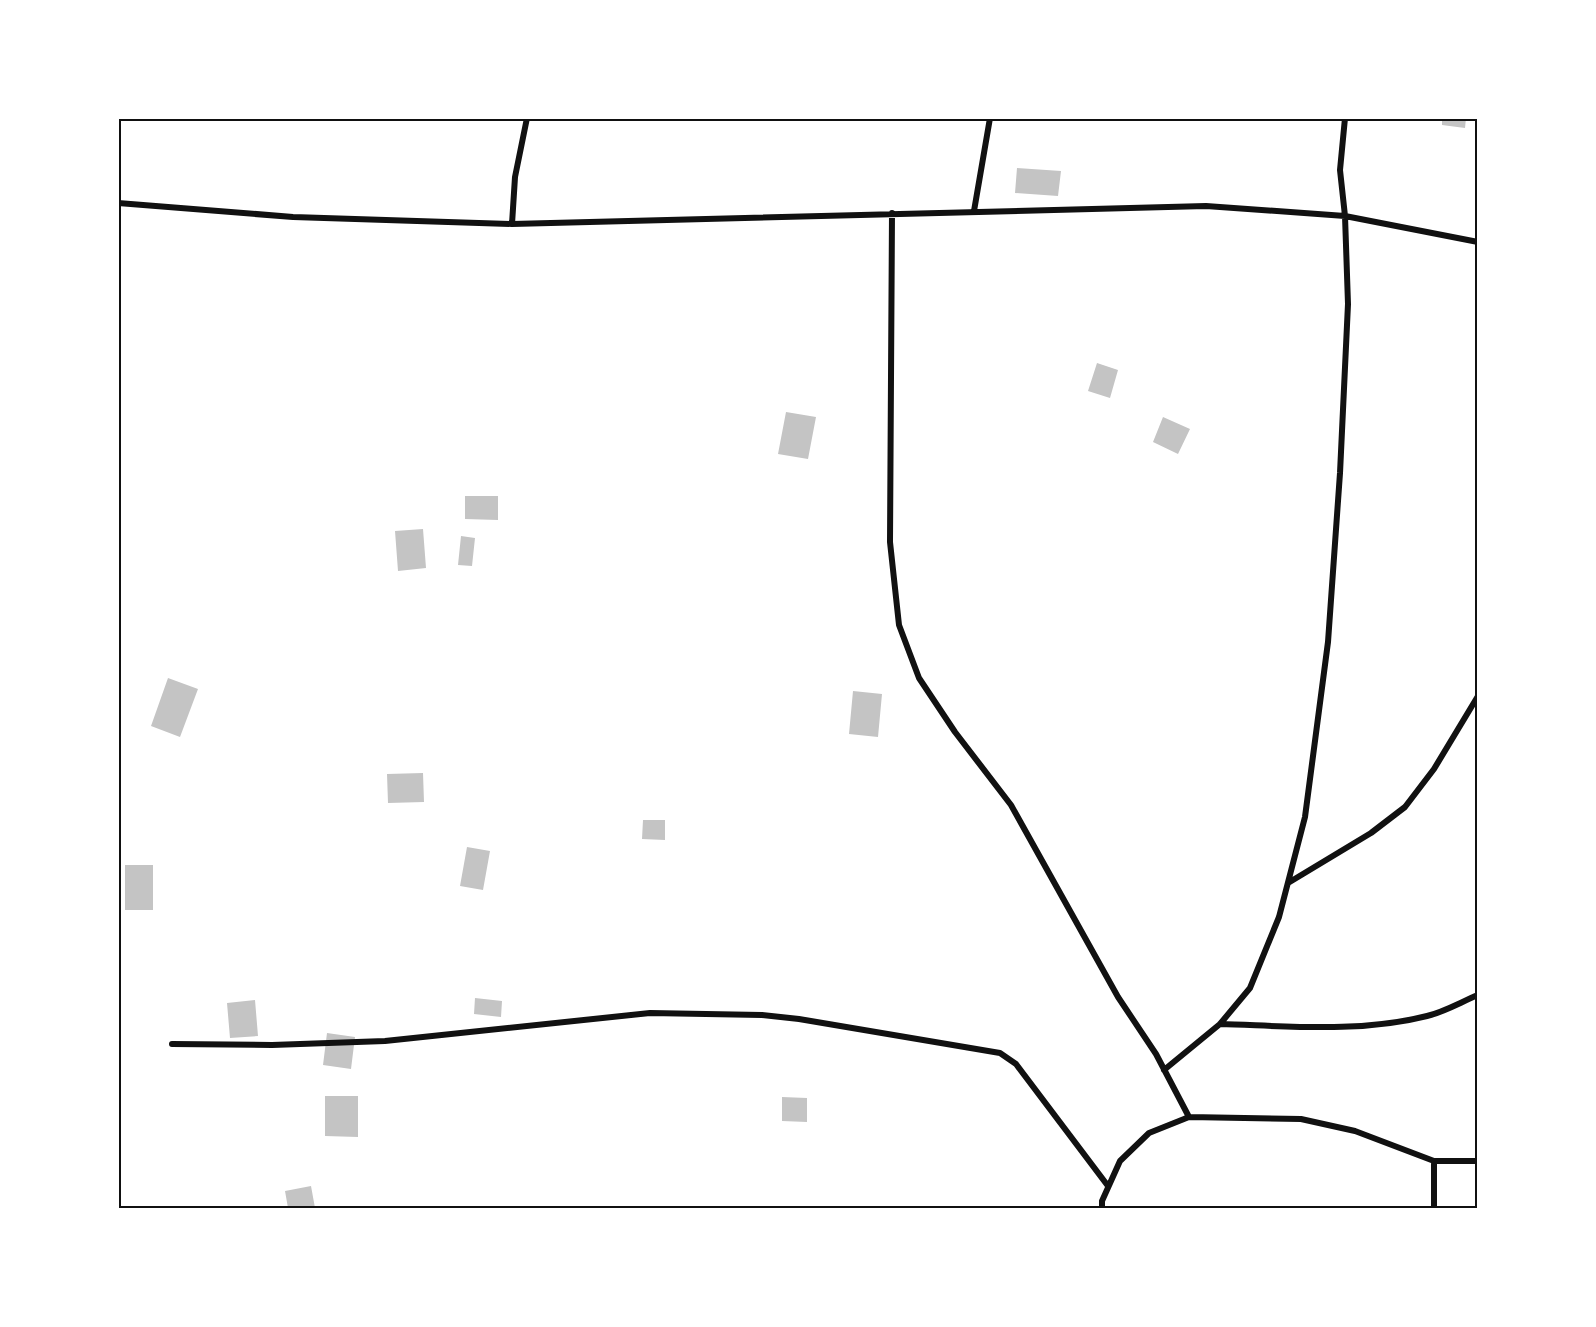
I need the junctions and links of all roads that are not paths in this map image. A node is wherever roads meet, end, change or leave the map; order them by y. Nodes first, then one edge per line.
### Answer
1 (527, 118) edge
2 (990, 118) edge
3 (1345, 118) edge
4 (118, 203) edge
5 (974, 211) junction
6 (892, 213) junction
7 (1345, 216) junction
8 (512, 224) junction
9 (1478, 242) edge
10 (1478, 696) edge
11 (1288, 883) junction
12 (1478, 995) edge
13 (1220, 1024) junction
14 (172, 1044) dead end
15 (1164, 1070) junction
16 (1189, 1117) junction
17 (1434, 1161) junction
18 (1478, 1161) edge
19 (1108, 1186) junction
20 (1102, 1209) edge
21 (1434, 1209) edge

1 - 8 street
2 - 5 street
3 - 7 street
4 - 8 street
5 - 6 street
5 - 7 street
6 - 8 street
6 - 15 street
7 - 9 street
7 - 11 street
10 - 11 street
11 - 13 street
12 - 13 street
13 - 15 street
14 - 19 street
15 - 16 street
16 - 17 street
16 - 19 street
17 - 18 street
17 - 21 street
19 - 20 street

